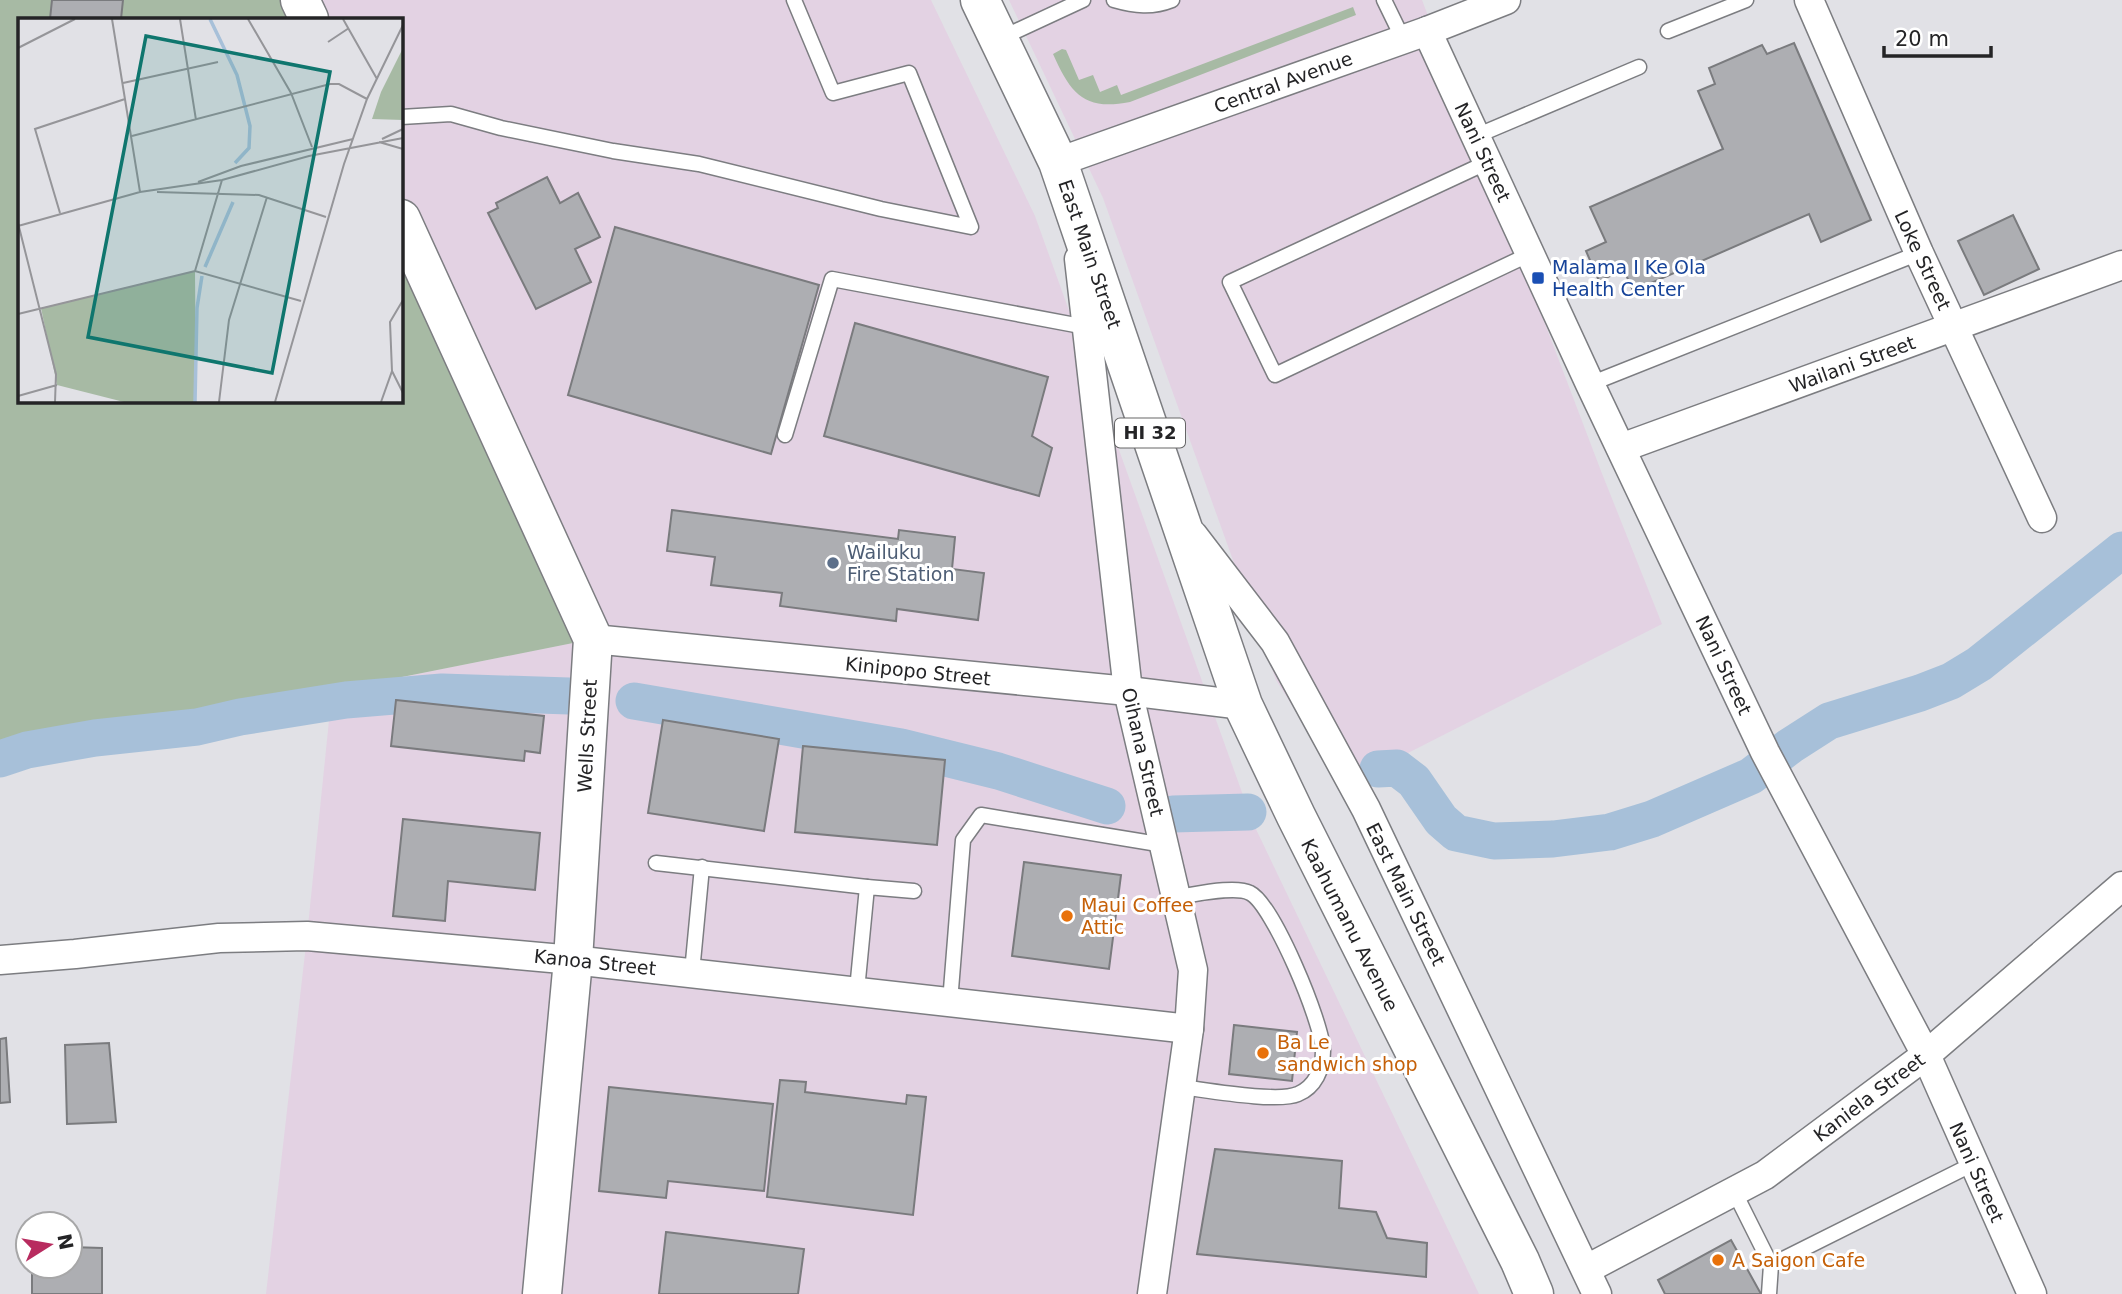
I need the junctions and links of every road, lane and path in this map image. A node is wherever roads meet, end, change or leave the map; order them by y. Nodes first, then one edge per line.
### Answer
1 (300, 0) edge
2 (794, 0) edge
3 (980, 0) edge
4 (1083, 0) edge
5 (1114, 0) edge
6 (1172, 0) edge
7 (1384, 0) edge
8 (1506, 0) edge
9 (1746, 0) edge
10 (1809, 0) edge
11 (309, 18) edge
12 (1668, 31) dead end
13 (1415, 35) junction
14 (999, 39) junction
15 (1639, 67) dead end
16 (402, 117) edge
17 (1476, 136) junction
18 (1059, 162) junction
19 (1488, 162) junction
20 (1074, 207) junction
21 (402, 221) edge
22 (1919, 253) junction
23 (1530, 254) junction
24 (2122, 265) edge
25 (1954, 326) junction
26 (1086, 327) junction
27 (1590, 384) junction
28 (785, 435) dead end
29 (1621, 448) junction
30 (1178, 516) junction
31 (2042, 518) dead end
32 (593, 639) junction
33 (1128, 691) junction
34 (1243, 705) junction
35 (1164, 845) junction
36 (656, 863) dead end
37 (702, 867) junction
38 (2122, 886) edge
39 (867, 887) junction
40 (914, 891) dead end
41 (1176, 897) junction
42 (0, 960) edge
43 (573, 960) junction
44 (692, 972) junction
45 (858, 990) junction
46 (950, 1002) junction
47 (1189, 1029) junction
48 (1926, 1055) junction
49 (1181, 1087) junction
50 (1973, 1164) junction
51 (1734, 1191) junction
52 (1771, 1265) junction
53 (1527, 1278) edge
54 (1592, 1281) edge
55 (2030, 1293) edge
56 (542, 1294) edge
57 (1152, 1294) edge
58 (1769, 1294) edge

1 - 11 main road
2 - 16 lane
3 - 14 main road, East Main Street / HI 32
4 - 14 lane
5 - 6 lane
7 - 13 lane
8 - 13 street, Central Avenue
9 - 12 lane
10 - 22 street, Loke Street
13 - 17 street, Nani Street
13 - 18 street, Central Avenue
14 - 18 main road, East Main Street / HI 32
15 - 17 lane
17 - 19 street, Nani Street
18 - 20 main road, East Main Street / HI 32
19 - 23 street, Nani Street
19 - 23 lane
20 - 26 street, Oihana Street
20 - 30 main road, East Main Street / HI 32
21 - 32 main road, Wells Street
22 - 25 street, Loke Street
22 - 27 lane
23 - 27 street, Nani Street
24 - 25 street, Wailani Street
25 - 29 street, Wailani Street
25 - 31 street, Loke Street
26 - 28 lane
26 - 33 street, Oihana Street
27 - 29 street, Nani Street
29 - 48 street, Nani Street
30 - 34 main road, East Main Street / HI 32
30 - 54 street, East Main Street
32 - 33 street, Kinipopo Street
32 - 43 main road, Wells Street
33 - 34 street, Kinipopo Street
33 - 35 street, Oihana Street
34 - 53 main road, Kaahumanu Avenue
35 - 41 street, Oihana Street
35 - 46 lane
36 - 37 lane
37 - 39 lane
37 - 44 lane
38 - 48 street, Kaniela Street
39 - 40 lane
39 - 45 lane
41 - 47 street, Oihana Street
41 - 49 lane
42 - 43 street, Kanoa Street
43 - 44 street, Kanoa Street
43 - 56 main road, Wells Street
44 - 45 street, Kanoa Street
45 - 46 street, Kanoa Street
46 - 47 street, Kanoa Street
47 - 49 street, Oihana Street
48 - 50 street, Nani Street
48 - 51 street, Kaniela Street
49 - 57 street, Oihana Street
50 - 52 lane
50 - 55 street, Nani Street
51 - 52 lane
51 - 54 street, Kaniela Street
52 - 58 lane

